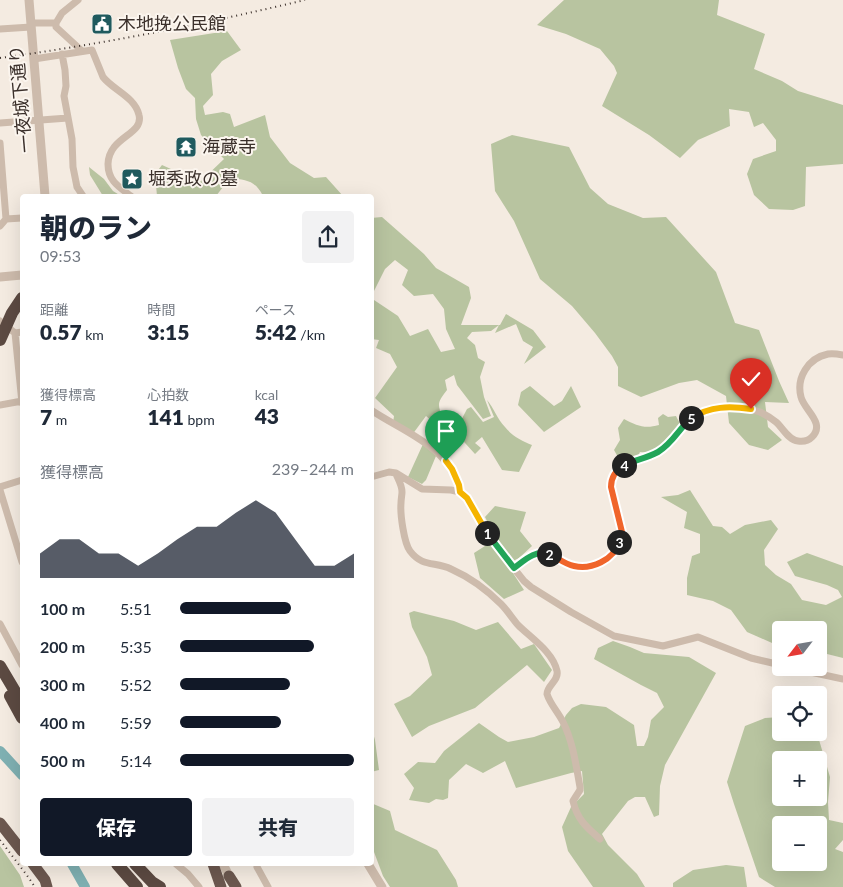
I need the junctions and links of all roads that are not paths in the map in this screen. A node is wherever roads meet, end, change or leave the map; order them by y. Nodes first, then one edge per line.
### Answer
1 (29, 0) edge
2 (78, 0) edge
3 (56, 23) junction
4 (31, 25) junction
5 (0, 29) edge
6 (82, 51) junction
7 (62, 54) junction
8 (34, 59) junction
9 (68, 118) junction
10 (39, 120) junction
11 (0, 123) edge
12 (0, 143) edge
13 (45, 194) edge
14 (82, 194) edge
15 (128, 194) edge
16 (20, 218) edge
17 (6, 219) junction
18 (0, 226) edge
19 (20, 275) edge
20 (0, 277) edge
21 (20, 296) edge
22 (20, 301) edge
23 (0, 321) edge
24 (0, 330) edge
25 (19, 333) edge
26 (0, 340) edge
27 (843, 355) edge
28 (20, 356) edge
29 (20, 402) edge
30 (0, 405) edge
31 (374, 412) edge
32 (396, 473) junction
33 (374, 475) edge
34 (20, 481) edge
35 (0, 488) edge
36 (460, 492) junction
37 (20, 555) edge
38 (514, 568) junction
39 (0, 624) edge
40 (20, 661) edge
41 (772, 663) edge
42 (0, 666) edge
43 (828, 676) edge
44 (843, 679) edge
45 (0, 680) edge
46 (20, 700) edge
47 (20, 715) edge
48 (0, 822) edge
49 (600, 839) dead end
50 (20, 847) edge
51 (34, 866) edge
52 (111, 866) edge
53 (119, 866) edge
54 (128, 866) edge
55 (137, 866) edge
56 (178, 866) edge
57 (214, 866) edge
58 (224, 866) edge
59 (369, 866) edge
60 (257, 867) dead end
61 (233, 883) edge
62 (47, 887) edge
63 (127, 887) edge
64 (137, 887) edge
65 (147, 887) edge
66 (160, 887) edge
67 (199, 887) edge
68 (221, 887) edge
69 (268, 887) edge
70 (382, 887) edge

1 - 4 street, 一夜城下通り
2 - 3 street
3 - 4 street
3 - 6 street
4 - 5 street
4 - 8 street, 一夜城下通り
6 - 7 street
6 - 15 street
7 - 8 street
7 - 9 street
8 - 10 street, 一夜城下通り
9 - 10 street
9 - 14 street
10 - 11 street
10 - 13 street, 一夜城下通り
12 - 17 street
16 - 17 street
17 - 18 street
19 - 20 street
21 - 24 highway
22 - 26 highway
23 - 25 street
25 - 28 street
27 - 38 street
29 - 30 street
31 - 36 street
32 - 33 street
32 - 36 street
32 - 49 street
34 - 35 street
35 - 37 street
36 - 38 street
38 - 41 street
39 - 40 street
42 - 46 highway
43 - 44 street
45 - 47 highway
48 - 50 highway
51 - 62 highway
52 - 63 highway
53 - 64 highway
54 - 65 highway
55 - 66 highway
56 - 67 street
57 - 68 highway
58 - 61 street
59 - 70 street
60 - 69 street

